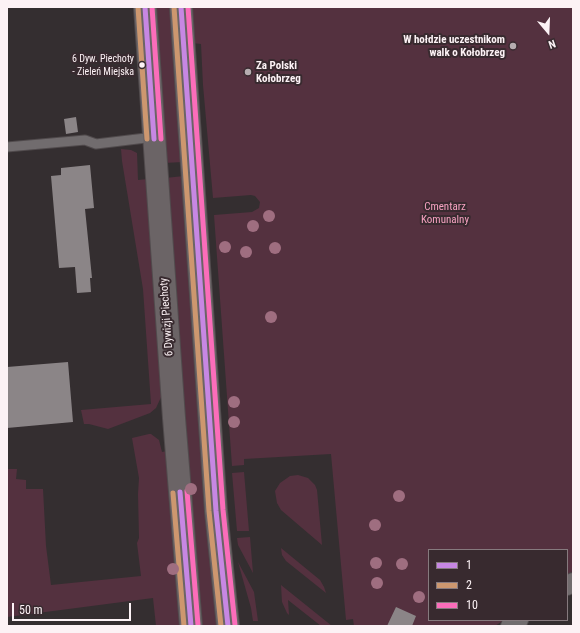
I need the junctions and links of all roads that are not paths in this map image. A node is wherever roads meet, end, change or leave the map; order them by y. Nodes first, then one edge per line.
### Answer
1 (145, 7) edge
2 (181, 7) edge
3 (154, 137) junction
4 (7, 147) edge
5 (191, 626) edge
6 (228, 626) edge

1 - 3 street, 6 Dywizji Piechoty
2 - 6 street
3 - 4 lane
3 - 5 street, 6 Dywizji Piechoty

